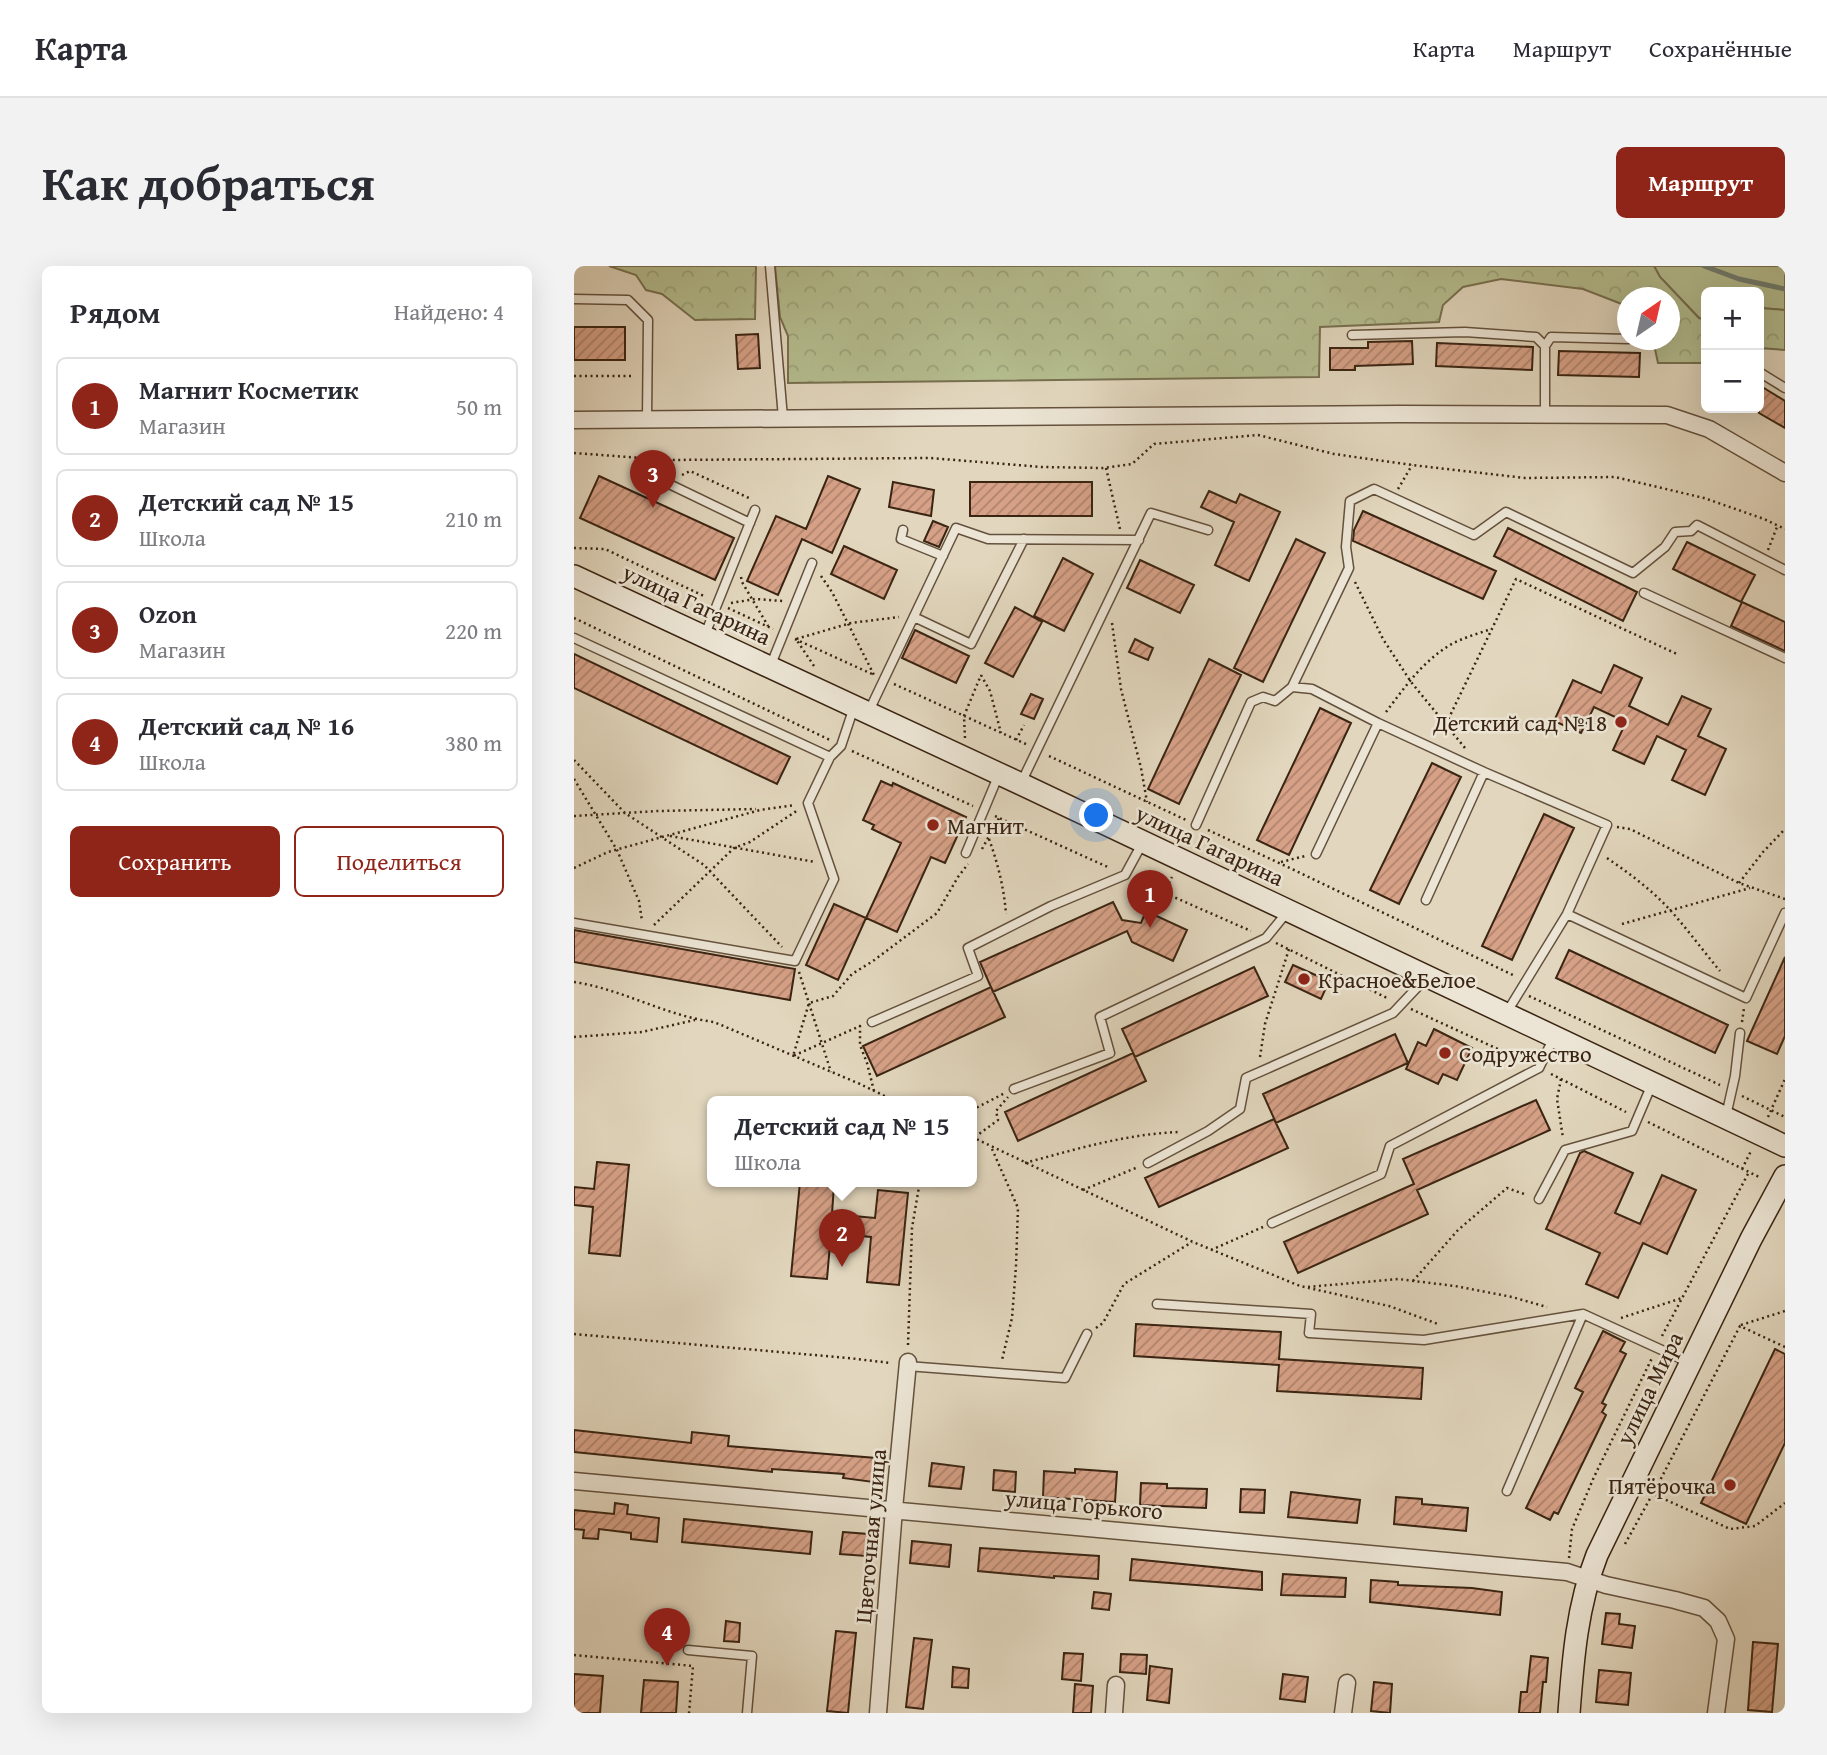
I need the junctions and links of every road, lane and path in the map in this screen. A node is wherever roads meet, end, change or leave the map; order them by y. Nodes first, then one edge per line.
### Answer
1 (770, 266) edge
2 (574, 299) edge
3 (1352, 335) dead end
4 (1617, 339) edge
5 (1545, 346) junction
6 (1764, 375) edge
7 (574, 376) edge
8 (647, 376) junction
9 (1785, 388) edge
10 (1545, 415) junction
11 (783, 418) junction
12 (647, 419) junction
13 (574, 420) edge
14 (574, 453) edge
15 (663, 459) junction
16 (1412, 465) junction
17 (1106, 468) junction
18 (1785, 473) edge
19 (667, 483) junction
20 (1393, 498) junction
21 (755, 510) joint
22 (750, 523) junction
23 (1778, 526) junction
24 (1785, 529) edge
25 (903, 530) dead end
26 (1208, 530) dead end
27 (1024, 539) junction
28 (1123, 539) junction
29 (1139, 540) junction
30 (574, 548) edge
31 (736, 556) junction
32 (943, 556) junction
33 (1764, 559) junction
34 (812, 563) joint
35 (1349, 568) junction
36 (1785, 570) edge
37 (574, 576) edge
38 (1644, 593) dead end
39 (753, 600) junction
40 (797, 602) junction
41 (719, 603) junction
42 (1106, 608) junction
43 (914, 616) junction
44 (574, 618) edge
45 (849, 624) junction
46 (768, 626) junction
47 (1493, 628) junction
48 (785, 634) junction
49 (705, 637) junction
50 (574, 638) edge
51 (796, 639) junction
52 (1679, 655) dead end
53 (1785, 658) edge
54 (771, 667) junction
55 (816, 668) dead end
56 (884, 679) junction
57 (1410, 680) junction
58 (1292, 687) junction
59 (861, 710) junction
60 (964, 716) junction
61 (1378, 723) junction
62 (1446, 724) junction
63 (1024, 725) dead end
64 (1001, 733) junction
65 (965, 740) dead end
66 (1016, 740) junction
67 (841, 746) junction
68 (1037, 750) junction
69 (830, 757) junction
70 (574, 761) edge
71 (1484, 773) junction
72 (999, 774) junction
73 (574, 779) edge
74 (1021, 784) junction
75 (1147, 802) junction
76 (809, 803) junction
77 (767, 809) junction
78 (984, 811) junction
79 (625, 813) junction
80 (597, 815) junction
81 (574, 817) edge
82 (999, 818) junction
83 (1196, 825) junction
84 (1607, 825) junction
85 (1785, 829) edge
86 (667, 836) junction
87 (661, 837) junction
88 (989, 839) junction
89 (1143, 842) junction
90 (734, 848) junction
91 (617, 850) junction
92 (1596, 850) junction
93 (980, 851) dead end
94 (970, 854) joint
95 (1316, 854) joint
96 (1279, 863) junction
97 (829, 865) junction
98 (574, 868) edge
99 (709, 870) junction
100 (1125, 875) junction
101 (1739, 883) junction
102 (1752, 888) junction
103 (1785, 899) edge
104 (1426, 900) dead end
105 (1288, 911) junction
106 (1671, 911) junction
107 (1785, 913) edge
108 (1567, 914) junction
109 (574, 923) edge
110 (1008, 928) junction
111 (1602, 930) junction
112 (644, 935) junction
113 (1266, 938) junction
114 (1289, 949) junction
115 (795, 961) junction
116 (1427, 977) junction
117 (1728, 980) dead end
118 (574, 982) edge
119 (1526, 982) junction
120 (1520, 991) junction
121 (1746, 998) junction
122 (809, 1003) junction
123 (1401, 1005) junction
124 (1506, 1014) junction
125 (696, 1020) junction
126 (872, 1022) dead end
127 (1740, 1034) joint
128 (574, 1037) edge
129 (1555, 1037) junction
130 (822, 1042) junction
131 (793, 1056) junction
132 (1539, 1068) junction
133 (831, 1073) junction
134 (1257, 1073) junction
135 (1561, 1079) junction
136 (1785, 1079) edge
137 (1652, 1084) junction
138 (1724, 1087) dead end
139 (1014, 1089) junction
140 (874, 1091) junction
141 (1736, 1093) dead end
142 (884, 1096) edge
143 (977, 1107) edge
144 (1771, 1110) junction
145 (1638, 1117) junction
146 (1785, 1117) edge
147 (1725, 1119) junction
148 (1208, 1131) junction
149 (977, 1135) edge
150 (1760, 1135) junction
151 (977, 1140) edge
152 (1785, 1146) edge
153 (991, 1147) junction
154 (1565, 1150) junction
155 (1025, 1163) junction
156 (1148, 1163) joint
157 (1749, 1172) junction
158 (1782, 1181) edge
159 (919, 1187) edge
160 (1083, 1190) junction
161 (1539, 1199) joint
162 (1272, 1223) joint
163 (1193, 1242) junction
164 (1211, 1250) junction
165 (1413, 1281) junction
166 (1305, 1287) junction
167 (1682, 1298) junction
168 (1157, 1304) dead end
169 (1785, 1311) edge
170 (1579, 1315) junction
171 (1604, 1324) junction
172 (1740, 1325) junction
173 (574, 1334) edge
174 (1087, 1334) joint
175 (1466, 1334) junction
176 (1660, 1341) dead end
177 (1785, 1347) edge
178 (1654, 1354) dead end
179 (1691, 1363) junction
180 (908, 1364) junction
181 (999, 1373) junction
182 (574, 1481) edge
183 (1507, 1491) dead end
184 (1653, 1494) junction
185 (1785, 1503) edge
186 (894, 1510) junction
187 (1621, 1551) dead end
188 (1568, 1566) dead end
189 (1588, 1578) junction
190 (688, 1650) dead end
191 (574, 1655) edge
192 (1347, 1683) dead end
193 (1116, 1685) dead end
194 (689, 1713) edge
195 (747, 1713) edge
196 (878, 1713) edge
197 (1114, 1713) edge
198 (1343, 1713) edge
199 (1569, 1713) edge
200 (1716, 1713) edge

1 - 11 lane
2 - 8 lane
3 - 5 lane
4 - 5 lane
5 - 10 lane
6 - 9 lane
7 - 8 path
8 - 12 lane
10 - 11 street
10 - 18 street
11 - 12 street
12 - 13 street
14 - 15 path
15 - 17 path
15 - 19 path
16 - 17 path
16 - 20 path
16 - 23 path
17 - 28 path
19 - 21 path
19 - 22 lane
20 - 33 lane
20 - 35 lane
21 - 22 lane
22 - 31 lane
23 - 24 path
23 - 33 path
25 - 32 lane
26 - 29 lane
27 - 28 lane
27 - 32 lane
27 - 43 lane
28 - 29 lane
29 - 42 lane
30 - 41 path
31 - 39 path
31 - 41 lane
32 - 43 lane
33 - 36 lane
34 - 40 lane
34 - 45 path
35 - 57 path
35 - 58 lane
37 - 49 main road, улица Гагарина
38 - 53 lane
39 - 40 path
39 - 41 path
39 - 46 path
40 - 48 lane
41 - 46 path
41 - 49 lane
42 - 68 lane
42 - 75 path
43 - 45 path
43 - 56 lane
44 - 67 path
45 - 51 path
45 - 51 path
46 - 48 path
47 - 52 path
47 - 57 path
47 - 62 path
48 - 54 lane
49 - 54 main road, улица Гагарина
50 - 69 lane
51 - 55 path
54 - 59 main road, улица Гагарина
56 - 59 lane
56 - 60 path
57 - 61 path
57 - 62 path
58 - 61 lane
58 - 83 lane
59 - 67 lane
59 - 72 main road, улица Гагарина
60 - 64 path
60 - 64 path
60 - 65 path
61 - 71 lane
61 - 95 lane
62 - 71 path
63 - 66 path
64 - 66 path
66 - 68 path
67 - 69 lane
67 - 78 path
68 - 74 lane
68 - 75 path
69 - 76 lane
70 - 79 path
71 - 84 lane
71 - 104 lane
72 - 74 main road, улица Гагарина
72 - 78 lane
73 - 80 path
74 - 89 main road, улица Гагарина
75 - 83 path
76 - 77 path
76 - 90 path
76 - 97 lane
77 - 79 path
77 - 86 path
78 - 82 path
78 - 94 lane
79 - 80 path
79 - 87 path
80 - 81 path
80 - 91 path
82 - 88 path
82 - 100 path
83 - 96 path
84 - 92 lane
84 - 101 path
85 - 101 path
86 - 87 path
86 - 90 path
87 - 91 path
87 - 99 path
88 - 93 path
88 - 110 path
89 - 100 lane
89 - 105 main road, улица Гагарина
90 - 97 path
90 - 99 path
91 - 98 path
91 - 112 path
92 - 106 path
92 - 108 lane
94 - 122 path
95 - 96 path
96 - 119 path
97 - 115 lane
99 - 112 path
99 - 115 path
100 - 110 lane
100 - 113 path
101 - 102 path
102 - 103 path
102 - 106 path
105 - 113 lane
105 - 116 main road, улица Гагарина
106 - 111 path
106 - 117 path
107 - 121 lane
108 - 111 lane
108 - 119 lane
109 - 112 lane
110 - 126 lane
111 - 121 lane
112 - 115 lane
113 - 114 path
113 - 139 lane
114 - 123 path
114 - 134 path
115 - 122 path
116 - 123 lane
116 - 124 main road, улица Гагарина
118 - 125 path
119 - 120 lane
120 - 124 lane
120 - 138 path
121 - 127 path
122 - 130 path
122 - 131 path
123 - 132 path
123 - 134 lane
124 - 129 main road, улица Гагарина
125 - 128 path
125 - 131 path
127 - 147 lane
129 - 132 lane
129 - 137 main road, улица Гагарина
130 - 131 path
130 - 133 path
130 - 140 path
131 - 133 path
132 - 135 path
132 - 162 lane
133 - 140 path
134 - 148 lane
135 - 145 path
135 - 154 path
136 - 144 path
137 - 145 lane
137 - 147 main road, улица Гагарина
139 - 143 path
139 - 149 path
140 - 142 path
141 - 144 path
144 - 146 path
144 - 150 path
145 - 154 lane
145 - 157 path
147 - 150 main road, улица Гагарина
148 - 155 path
148 - 156 lane
150 - 152 main road, улица Гагарина
151 - 153 path
153 - 155 path
153 - 181 path
154 - 161 lane
155 - 160 path
156 - 160 path
157 - 158 path
157 - 167 path
158 - 179 main road, улица Мира
159 - 180 path
160 - 163 path
161 - 165 path
162 - 164 path
163 - 164 path
163 - 174 path
164 - 166 path
165 - 166 path
165 - 170 path
166 - 175 path
167 - 171 path
167 - 176 path
168 - 175 lane
169 - 172 path
170 - 171 lane
170 - 175 lane
170 - 183 lane
171 - 179 lane
172 - 177 path
172 - 184 path
173 - 180 path
174 - 181 lane
178 - 188 path
179 - 189 main road, улица Мира
180 - 181 lane
180 - 186 street, Цветочная улица
182 - 186 street, улица Горького
184 - 185 path
184 - 187 path
186 - 189 street, улица Горького
186 - 196 street, Цветочная улица
189 - 199 main road, улица Мира
189 - 200 street, улица Горького
190 - 195 lane
191 - 194 path
192 - 198 street
193 - 197 street

